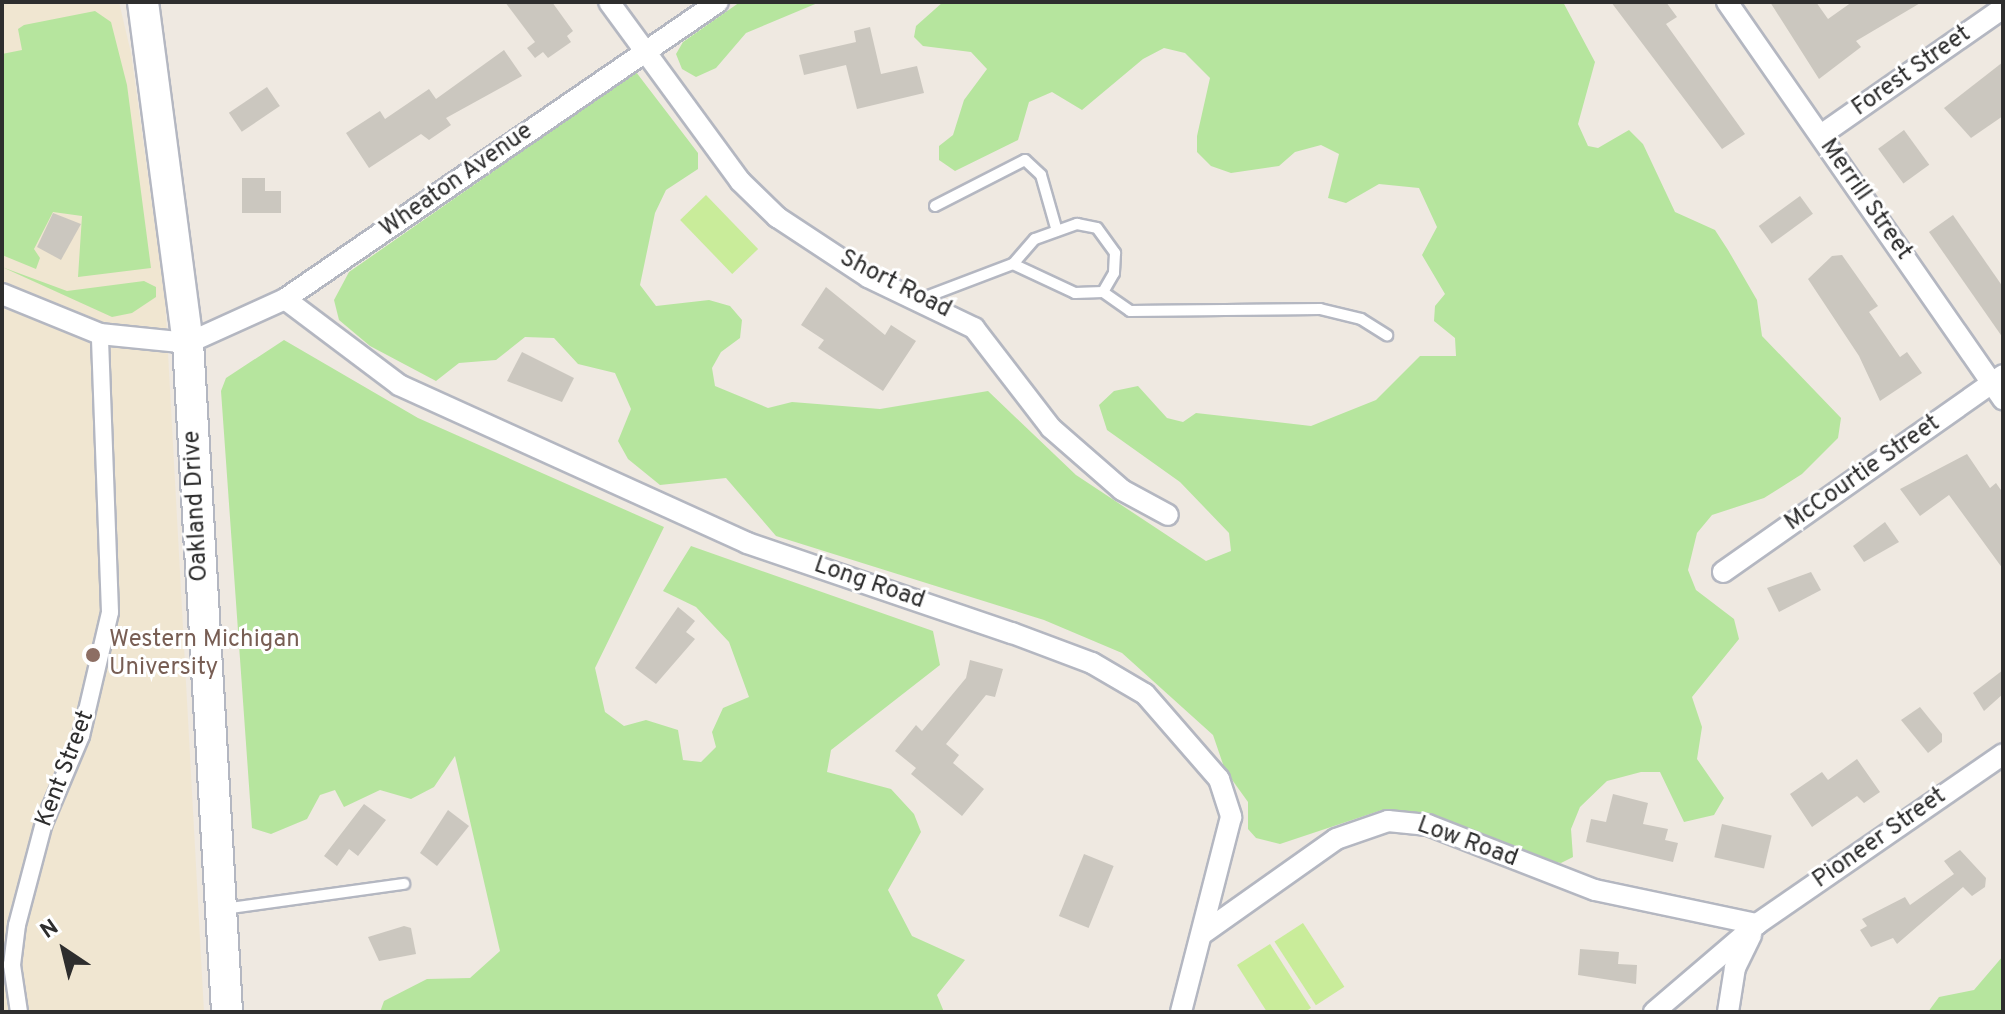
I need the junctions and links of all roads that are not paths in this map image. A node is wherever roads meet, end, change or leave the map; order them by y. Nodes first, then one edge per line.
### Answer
1 (143, 2) edge
2 (609, 2) edge
3 (718, 2) edge
4 (1727, 2) edge
5 (2003, 8) edge
6 (643, 52) junction
7 (1821, 135) junction
8 (935, 206) dead end
9 (1057, 231) junction
10 (1013, 264) junction
11 (1103, 292) junction
12 (2, 294) edge
13 (285, 299) junction
14 (918, 300) junction
15 (100, 334) junction
16 (1387, 335) dead end
17 (188, 343) junction
18 (1999, 386) edge
19 (1168, 515) dead end
20 (1723, 572) dead end
21 (2003, 754) edge
22 (404, 884) dead end
23 (221, 909) junction
24 (1757, 924) junction
25 (1202, 934) junction
26 (19, 1012) edge
27 (227, 1012) edge
28 (1181, 1012) edge
29 (1654, 1012) edge
30 (1728, 1012) edge

1 - 17 main road, Oakland Drive
2 - 6 street, Short Road
3 - 6 street, Wheaton Avenue
4 - 7 street, Merrill Street
5 - 7 street, Forest Street
6 - 13 street, Wheaton Avenue
6 - 14 street, Short Road
7 - 18 street, Merrill Street
8 - 9 lane
9 - 10 lane
9 - 11 lane
10 - 11 lane
10 - 14 lane
11 - 16 lane
12 - 15 street
13 - 17 street, Wheaton Avenue
13 - 25 street, Long Road
14 - 19 street, Short Road
15 - 17 street
15 - 26 street, Kent Street
17 - 23 main road, Oakland Drive
18 - 20 street, McCourtie Street
21 - 24 street, Pioneer Street
22 - 23 lane
23 - 27 main road, Oakland Drive
24 - 25 street, Low Road
24 - 29 street, Pioneer Street
24 - 30 street
25 - 28 street, Long Road

